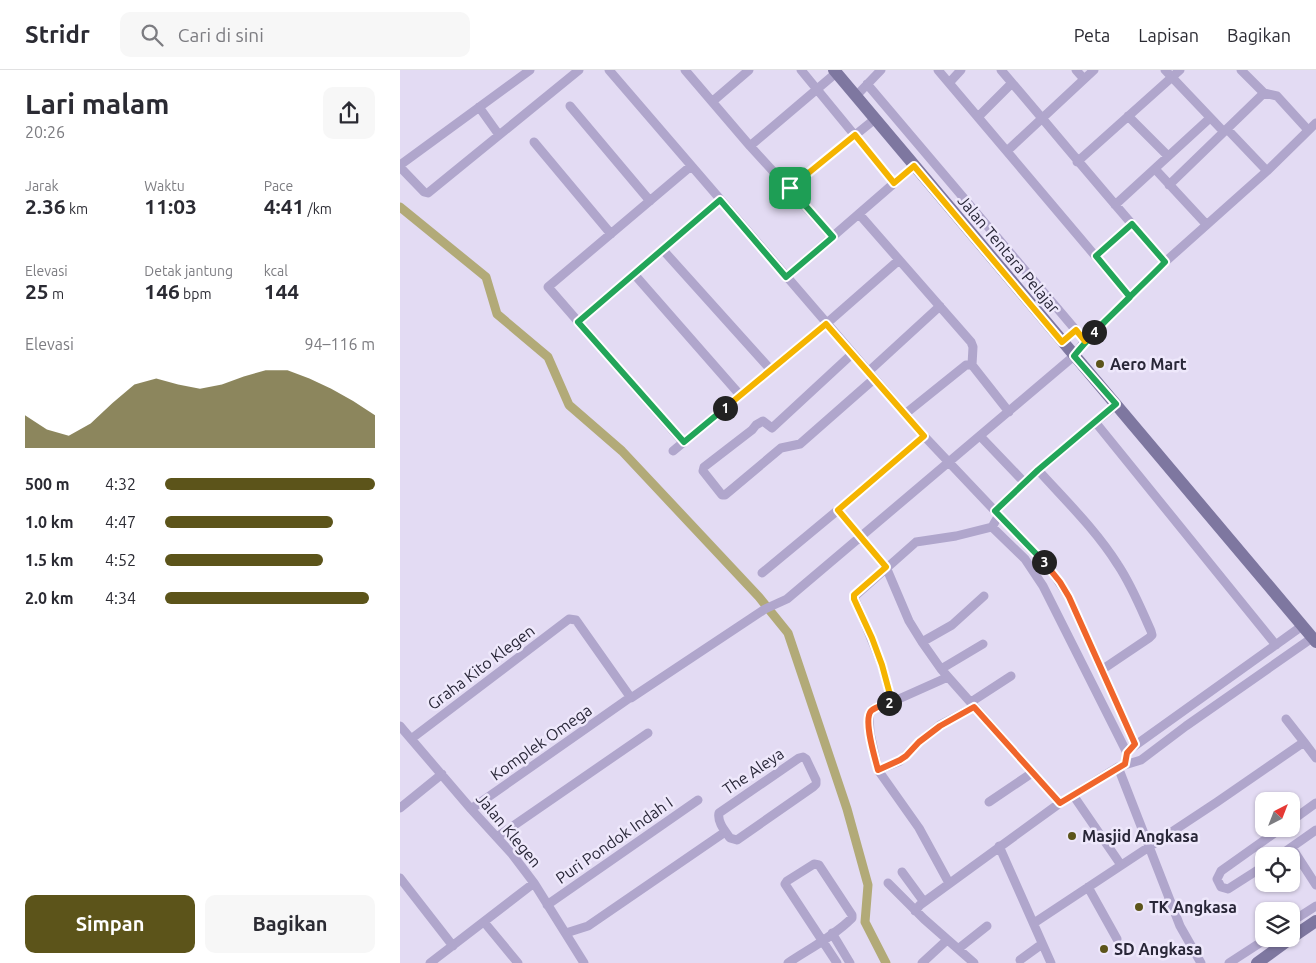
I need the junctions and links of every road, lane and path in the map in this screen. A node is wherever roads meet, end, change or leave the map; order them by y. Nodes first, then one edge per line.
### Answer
1 (530, 70) edge
2 (579, 70) edge
3 (609, 70) edge
4 (685, 70) edge
5 (749, 70) edge
6 (801, 70) edge
7 (881, 70) edge
8 (938, 70) edge
9 (961, 70) edge
10 (1001, 70) edge
11 (1076, 70) edge
12 (1094, 70) edge
13 (1165, 70) edge
14 (1180, 70) edge
15 (1241, 70) edge
16 (835, 71) edge
17 (1172, 77) junction
18 (1084, 79) junction
19 (949, 83) junction
20 (1012, 83) junction
21 (867, 84) junction
22 (817, 89) junction
23 (1264, 93) junction
24 (856, 96) junction
25 (713, 101) junction
26 (570, 106) dead end
27 (479, 107) junction
28 (1128, 116) junction
29 (978, 117) junction
30 (1043, 118) junction
31 (1210, 118) junction
32 (875, 119) junction
33 (1316, 123) edge
34 (1308, 130) junction
35 (1226, 131) junction
36 (499, 135) junction
37 (855, 135) junction
38 (534, 142) dead end
39 (750, 146) junction
40 (1007, 151) junction
41 (1168, 156) junction
42 (1077, 162) junction
43 (400, 166) edge
44 (691, 166) junction
45 (914, 166) junction
46 (1155, 169) junction
47 (1266, 171) junction
48 (894, 183) junction
49 (1169, 184) junction
50 (790, 188) junction
51 (720, 200) junction
52 (650, 201) junction
53 (1115, 205) junction
54 (859, 214) junction
55 (1132, 224) junction
56 (1206, 224) junction
57 (610, 234) junction
58 (833, 237) junction
59 (663, 250) junction
60 (1096, 256) junction
61 (899, 260) junction
62 (1165, 262) junction
63 (634, 274) junction
64 (786, 277) junction
65 (1130, 297) junction
66 (940, 306) junction
67 (578, 322) junction
68 (826, 324) junction
69 (1076, 330) junction
70 (1085, 341) junction
71 (1062, 342) junction
72 (852, 354) junction
73 (1074, 356) junction
74 (972, 364) junction
75 (771, 370) junction
76 (871, 375) junction
77 (740, 395) junction
78 (1116, 404) junction
79 (1009, 412) junction
80 (905, 414) junction
81 (1096, 423) junction
82 (924, 436) junction
83 (980, 436) junction
84 (684, 442) junction
85 (673, 451) dead end
86 (948, 463) junction
87 (1038, 470) junction
88 (1025, 483) junction
89 (838, 510) junction
90 (997, 513) junction
91 (992, 528) junction
92 (862, 537) junction
93 (886, 567) junction
94 (762, 573) dead end
95 (984, 596) dead end
96 (1302, 626) junction
97 (1314, 640) edge
98 (922, 642) junction
99 (983, 644) dead end
100 (1276, 645) junction
101 (941, 669) junction
102 (1103, 669) junction
103 (1011, 676) dead end
104 (948, 677) junction
105 (628, 699) dead end
106 (892, 702) junction
107 (973, 704) junction
108 (1286, 719) dead end
109 (400, 726) edge
110 (648, 733) dead end
111 (411, 739) junction
112 (1304, 742) junction
113 (1135, 744) junction
114 (1127, 753) junction
115 (1316, 758) edge
116 (1122, 766) junction
117 (878, 770) junction
118 (1032, 773) junction
119 (442, 774) junction
120 (1073, 795) junction
121 (698, 800) dead end
122 (989, 802) dead end
123 (1060, 803) junction
124 (1316, 803) edge
125 (400, 808) edge
126 (471, 809) junction
127 (1300, 815) edge
128 (1316, 830) edge
129 (725, 832) junction
130 (497, 837) junction
131 (1267, 838) edge
132 (999, 846) junction
133 (1149, 847) junction
134 (1293, 847) edge
135 (1300, 860) edge
136 (1121, 866) junction
137 (902, 872) dead end
138 (1255, 872) edge
139 (400, 878) edge
140 (534, 883) junction
141 (888, 883) dead end
142 (949, 883) junction
143 (1316, 885) edge
144 (1088, 887) junction
145 (924, 902) junction
146 (547, 905) junction
147 (1316, 906) edge
148 (915, 911) junction
149 (1300, 916) edge
150 (1316, 920) edge
151 (484, 922) junction
152 (1034, 923) junction
153 (987, 926) dead end
154 (1300, 931) edge
155 (566, 933) junction
156 (832, 934) junction
157 (1117, 939) dead end
158 (822, 940) junction
159 (947, 940) junction
160 (1042, 944) junction
161 (453, 946) junction
162 (1255, 946) edge
163 (1278, 947) edge
164 (958, 949) junction
165 (1020, 960) dead end
166 (514, 961) edge
167 (430, 963) edge
168 (584, 963) edge
169 (788, 963) edge
170 (837, 963) edge
171 (850, 963) edge
172 (922, 963) edge
173 (974, 963) edge
174 (1051, 963) edge
175 (1201, 963) edge
176 (1229, 963) edge
177 (1257, 963) edge

1 - 27 street
2 - 36 street
3 - 44 street
4 - 25 street
5 - 25 street
6 - 22 street
7 - 21 street
8 - 19 street
9 - 19 street
10 - 20 street
11 - 18 street
12 - 18 street
13 - 17 street
14 - 17 street
15 - 23 street
16 - 22 street
16 - 24 main road, Jalan Tentara Pelajar
17 - 28 street
17 - 31 street
18 - 30 street
19 - 29 street
20 - 29 street
20 - 30 street
21 - 24 street
21 - 69 street
22 - 37 street
22 - 39 street
23 - 34 street
23 - 35 street
24 - 32 main road, Jalan Tentara Pelajar
25 - 39 street
26 - 52 street
27 - 36 street
27 - 43 street
28 - 41 street
28 - 42 street
29 - 40 street
30 - 40 street
30 - 42 street
31 - 35 street
31 - 41 street
32 - 37 street
32 - 45 main road, Jalan Tentara Pelajar
33 - 34 street
34 - 47 street
35 - 47 street
35 - 49 street
36 - 43 street
37 - 48 street
37 - 50 street
38 - 57 street
39 - 50 street
40 - 60 street
41 - 46 street
42 - 53 street
44 - 51 street
44 - 52 street
45 - 48 street
45 - 71 main road, Jalan Tentara Pelajar
46 - 49 street
46 - 53 street
47 - 56 street
48 - 54 street
49 - 56 street
50 - 58 street
51 - 59 street
51 - 64 street
52 - 57 street
53 - 55 street
54 - 58 street
54 - 61 street
55 - 60 street
55 - 62 street
56 - 62 street
57 - 67 street
58 - 64 street
59 - 63 street
59 - 75 street
60 - 65 street
61 - 66 street
61 - 68 street
62 - 65 street
63 - 67 street
63 - 77 street
64 - 68 street
65 - 70 street
66 - 74 street
66 - 76 street
67 - 84 street
68 - 72 street
68 - 75 street
69 - 70 street
69 - 71 street
70 - 73 street
71 - 73 main road, Jalan Tentara Pelajar
72 - 76 street
72 - 76 street
73 - 78 main road, Jalan Tentara Pelajar
73 - 79 street
74 - 79 street
74 - 80 street
75 - 77 street
76 - 80 street
77 - 84 street
78 - 81 street
78 - 96 main road, Jalan Tentara Pelajar
79 - 83 street
80 - 82 street
81 - 87 street
81 - 100 street
82 - 86 street
82 - 89 street
83 - 86 street
83 - 88 street
84 - 85 street
86 - 90 street
86 - 92 street
87 - 88 street
87 - 102 street
88 - 90 street
89 - 92 street
89 - 94 street
90 - 91 street
90 - 102 street
91 - 93 street
91 - 114 street
92 - 93 street
92 - 111 street, Graha Kito Klegen
93 - 98 street
93 - 106 street
95 - 98 street
96 - 97 main road, Jalan Tentara Pelajar
96 - 100 street
97 - 116 street
98 - 101 street
99 - 101 street
100 - 113 street
101 - 104 street
102 - 113 street
103 - 107 street
104 - 106 street
104 - 107 street
105 - 126 street, Komplek Omega
106 - 117 street
107 - 117 street
107 - 118 street
108 - 112 street
109 - 111 street, Jalan Klegen
110 - 130 street
111 - 119 street, Jalan Klegen
112 - 115 street
112 - 133 street
113 - 114 street
114 - 116 street
116 - 120 street
116 - 133 street
117 - 142 street
118 - 122 street
118 - 123 street
119 - 125 street
119 - 126 street, Jalan Klegen
120 - 123 street
120 - 136 street
121 - 146 street, Puri Pondok Indah I
123 - 132 street
124 - 127 street
126 - 130 street, Jalan Klegen
128 - 134 street
129 - 129 street, The Aleya
129 - 155 street
130 - 140 street, Jalan Klegen
131 - 138 street
132 - 142 street
132 - 152 street
133 - 136 street
133 - 175 street
135 - 143 street
136 - 144 street
137 - 145 street
139 - 161 street
140 - 146 street, Jalan Klegen
140 - 151 street
141 - 148 street
142 - 145 street
144 - 152 street
144 - 157 street
145 - 148 street
146 - 155 street, Jalan Klegen
147 - 149 street
148 - 159 street
150 - 154 main road
151 - 161 street
151 - 166 street
152 - 160 street
153 - 164 street
155 - 168 street, Jalan Klegen
156 - 158 street
156 - 158 street
156 - 171 street
158 - 169 street
158 - 170 street
159 - 164 street
159 - 172 street
160 - 165 street
160 - 174 street
161 - 167 street
162 - 176 street
163 - 177 main road
164 - 173 street

